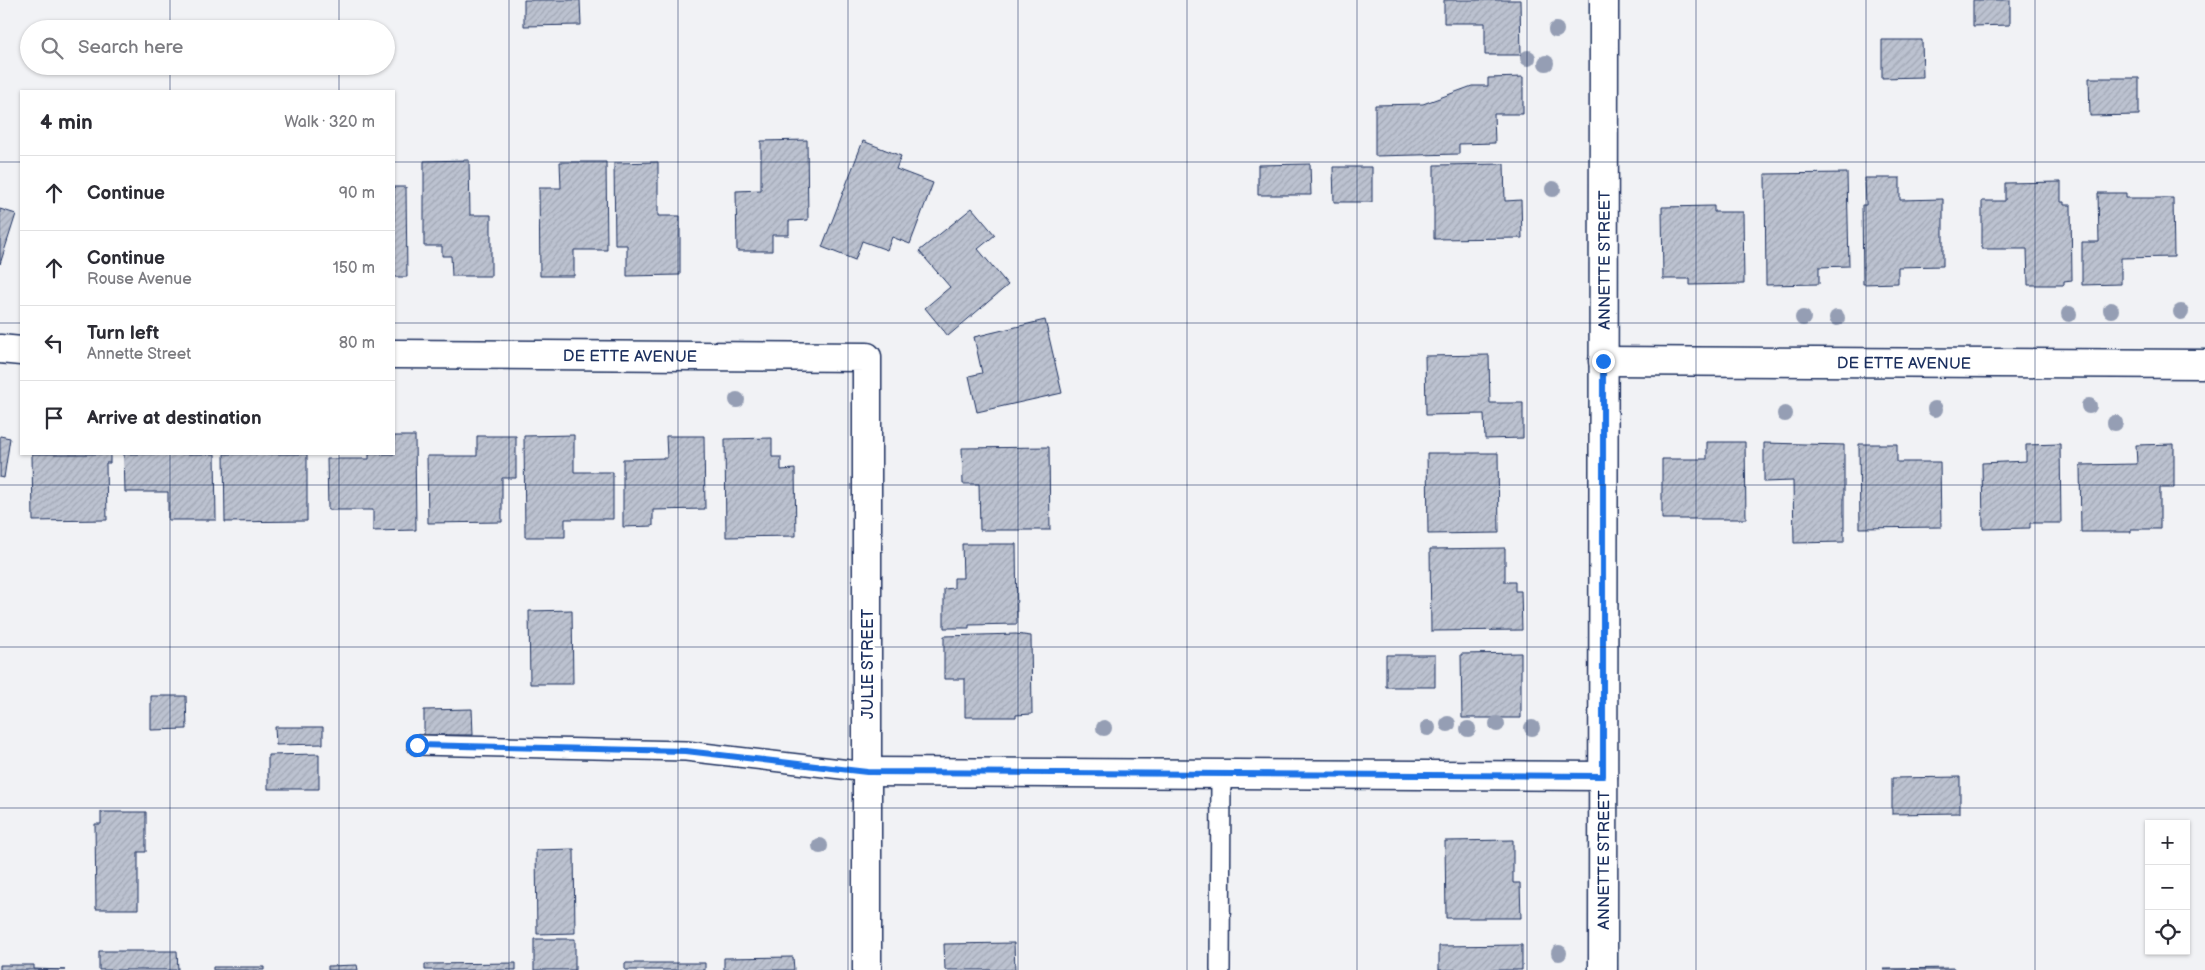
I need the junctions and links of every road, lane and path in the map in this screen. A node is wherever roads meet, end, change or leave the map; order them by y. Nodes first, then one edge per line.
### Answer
1 (1604, 0) edge
2 (0, 349) edge
3 (20, 351) edge
4 (395, 354) edge
5 (867, 357) joint
6 (1603, 361) junction
7 (2205, 364) edge
8 (417, 745) dead end
9 (867, 772) junction
10 (1221, 774) junction
11 (1603, 776) junction
12 (867, 970) edge
13 (1220, 970) edge
14 (1603, 970) edge

1 - 6 street, ANNETTE STREET
2 - 3 street
4 - 5 street, DE ETTE AVENUE
5 - 9 street, JULIE STREET
6 - 7 street, DE ETTE AVENUE
6 - 11 street, ANNETTE STREET
8 - 9 lane
9 - 10 street
9 - 12 street, JULIE STREET
10 - 11 street
10 - 13 lane
11 - 14 street, ANNETTE STREET

